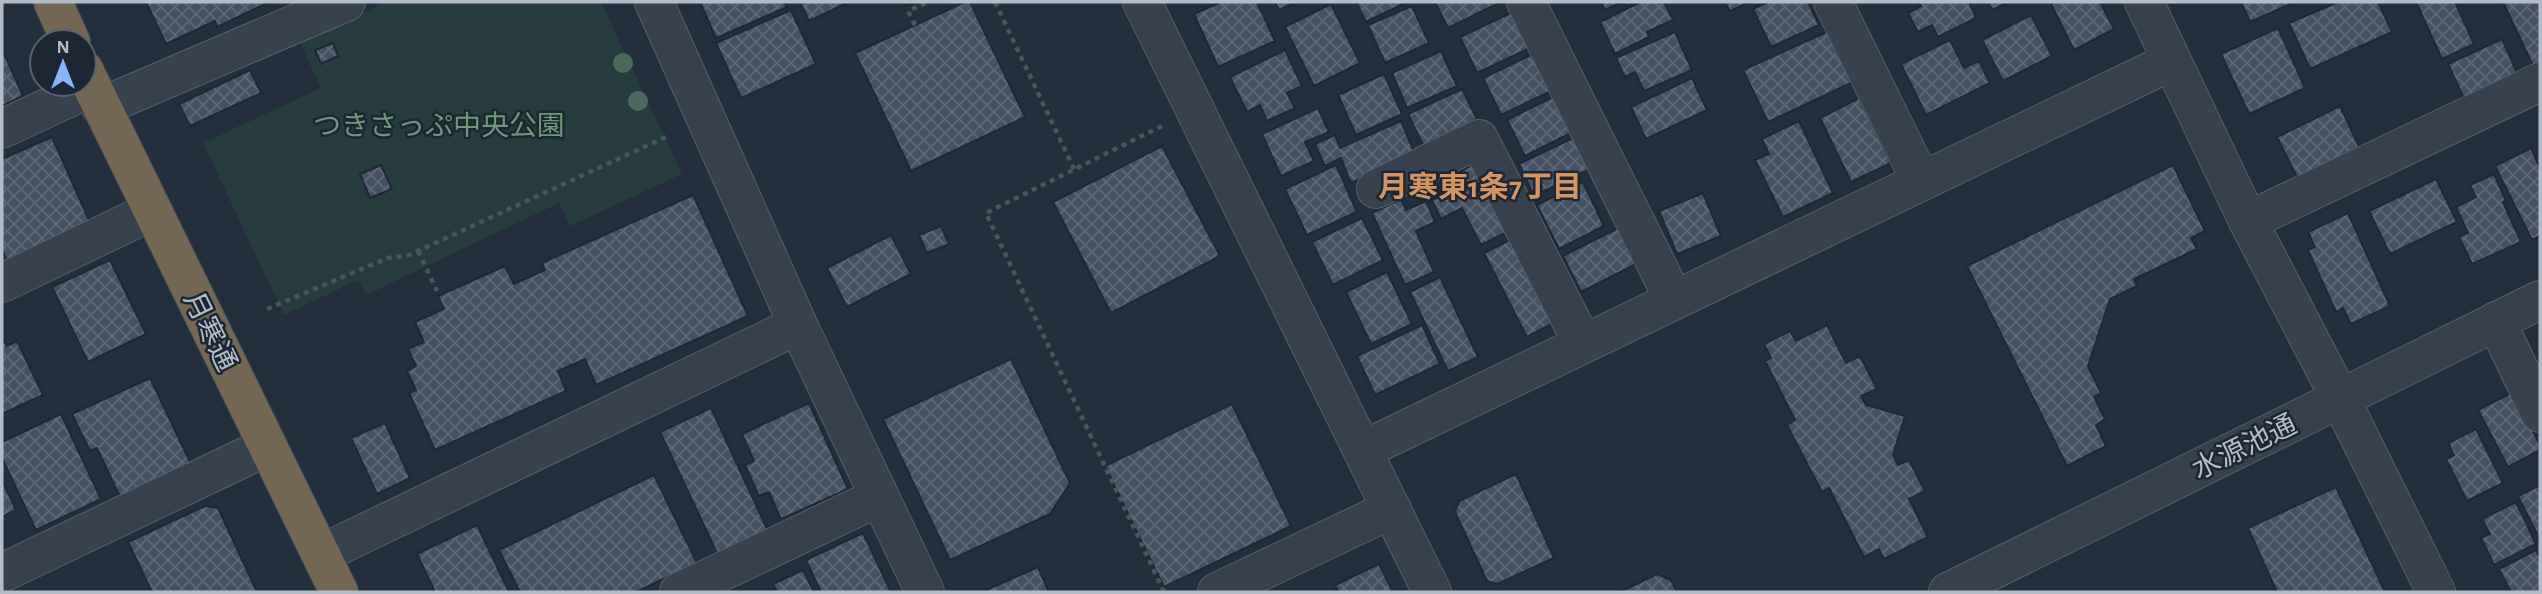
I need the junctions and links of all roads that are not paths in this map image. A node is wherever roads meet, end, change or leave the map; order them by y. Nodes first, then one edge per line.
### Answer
1 (52, 2) edge
2 (346, 2) edge
3 (654, 2) edge
4 (1142, 2) edge
5 (1526, 2) edge
6 (1833, 2) edge
7 (2144, 2) edge
8 (64, 28) edge
9 (2172, 61) junction
10 (2540, 82) edge
11 (98, 86) edge
12 (70, 98) edge
13 (97, 98) edge
14 (2, 129) edge
15 (1921, 181) junction
16 (1376, 189) dead end
17 (152, 211) junction
18 (2248, 220) junction
19 (2, 283) edge
20 (1674, 300) junction
21 (2540, 300) edge
22 (2496, 321) junction
23 (798, 326) junction
24 (1583, 344) junction
25 (2340, 398) junction
26 (2540, 412) edge
27 (268, 446) junction
28 (1363, 450) junction
29 (879, 497) junction
30 (1392, 509) junction
31 (321, 554) junction
32 (2, 573) edge
33 (340, 592) edge
34 (679, 592) edge
35 (925, 592) edge
36 (1217, 592) edge
37 (1433, 592) edge
38 (1948, 592) edge
39 (2436, 592) edge

1 - 8 highway
2 - 11 street
3 - 23 street
4 - 28 street
5 - 20 street
6 - 15 street
7 - 9 street
9 - 15 street
9 - 18 street
10 - 18 street
12 - 14 street
13 - 17 highway, 月寒通
15 - 20 street
16 - 24 street
17 - 19 street
17 - 27 highway, 月寒通
18 - 25 street
20 - 24 street
21 - 22 street, 水源池通
22 - 25 street, 水源池通
22 - 26 street
23 - 29 street
23 - 31 street
24 - 28 street
25 - 38 street, 水源池通
25 - 39 street
27 - 31 highway, 月寒通
27 - 32 street
28 - 30 street
29 - 34 street
29 - 35 street
30 - 36 street
30 - 37 street
31 - 33 highway, 月寒通

